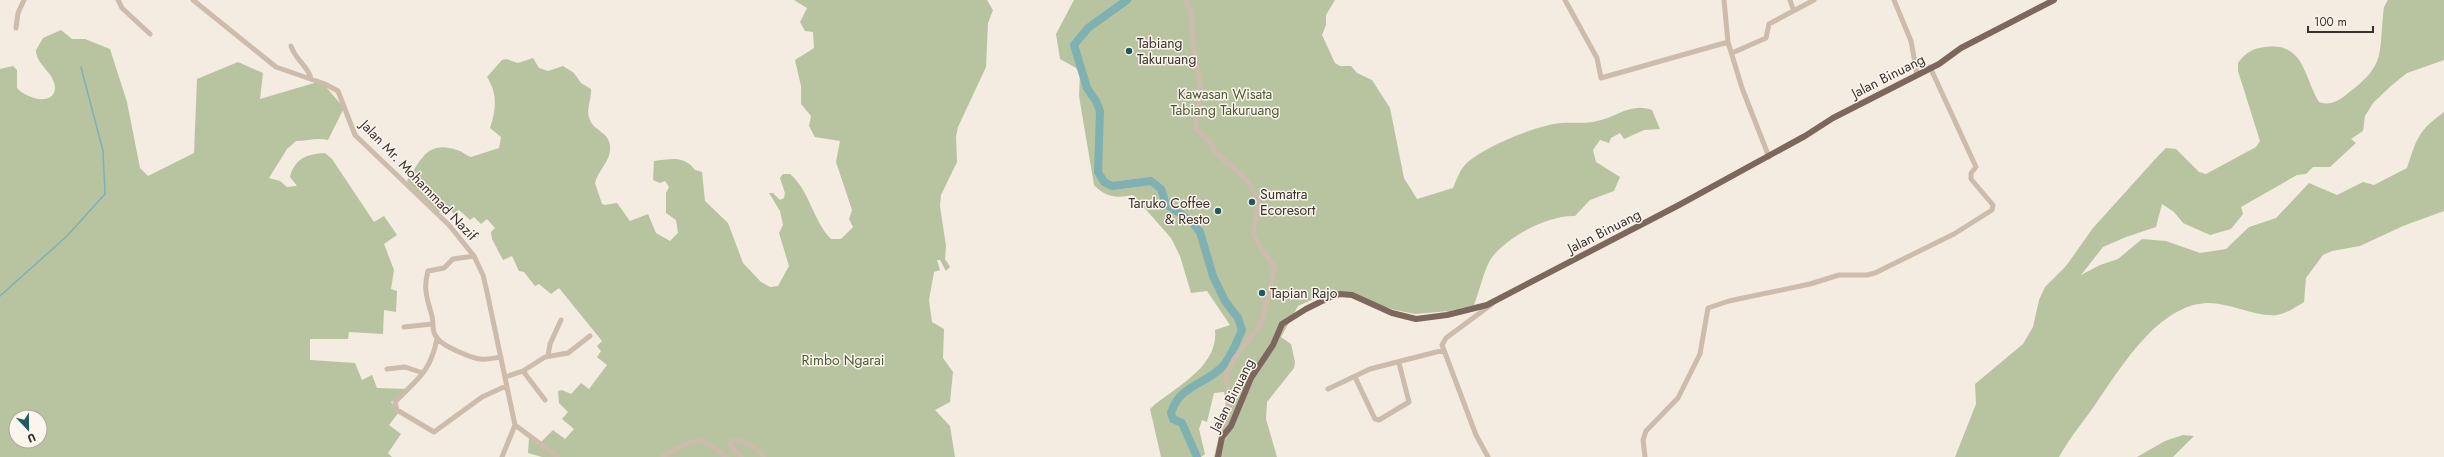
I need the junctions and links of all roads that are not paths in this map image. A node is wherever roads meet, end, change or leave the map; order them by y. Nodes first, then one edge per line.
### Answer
1 (24, 0) edge
2 (118, 0) edge
3 (193, 0) edge
4 (1186, 0) edge
5 (1565, 0) edge
6 (1724, 0) edge
7 (1790, 0) edge
8 (1814, 0) edge
9 (1894, 0) edge
10 (2054, 0) edge
11 (1793, 10) junction
12 (16, 28) dead end
13 (150, 34) dead end
14 (1728, 42) junction
15 (291, 46) dead end
16 (1732, 52) junction
17 (1930, 67) junction
18 (1917, 74) junction
19 (310, 79) junction
20 (1769, 157) junction
21 (474, 256) junction
22 (1498, 300) junction
23 (562, 320) dead end
24 (432, 324) junction
25 (404, 327) dead end
26 (590, 336) dead end
27 (437, 339) junction
28 (1444, 350) junction
29 (548, 356) junction
30 (501, 357) junction
31 (1399, 363) junction
32 (387, 369) dead end
33 (523, 371) junction
34 (423, 373) junction
35 (1355, 376) junction
36 (505, 377) junction
37 (506, 386) junction
38 (1328, 389) dead end
39 (545, 400) dead end
40 (515, 424) junction
41 (1222, 437) junction
42 (502, 457) edge
43 (558, 457) edge
44 (662, 457) edge
45 (727, 457) edge
46 (742, 457) edge
47 (764, 457) edge
48 (1218, 457) edge
49 (1488, 457) edge
50 (1645, 457) edge

1 - 12 street
2 - 13 street
3 - 19 street, Jalan Mr. Mohammad Nazif
4 - 41 street
5 - 14 street
6 - 14 street
7 - 11 street
8 - 11 street
9 - 18 street
10 - 17 main road, Jalan Binuang
11 - 16 street
14 - 16 street
15 - 19 street
16 - 20 street
17 - 18 main road, Jalan Binuang
17 - 50 street
18 - 20 main road, Jalan Binuang
19 - 21 street, Jalan Mr. Mohammad Nazif
20 - 22 main road, Jalan Binuang
21 - 24 street
21 - 30 street, Jalan Mr. Mohammad Nazif
22 - 28 street
22 - 41 main road, Jalan Binuang
23 - 29 street
24 - 25 street
24 - 27 street
26 - 29 street
27 - 30 street
27 - 34 street
28 - 31 street
28 - 49 street
29 - 33 street
30 - 36 street, Jalan Mr. Mohammad Nazif
31 - 35 street
31 - 35 street
32 - 34 street
33 - 36 street
33 - 39 street
34 - 37 street
35 - 38 street
36 - 37 street, Jalan Mr. Mohammad Nazif
37 - 40 street, Jalan Mr. Mohammad Nazif
40 - 42 street
40 - 43 street
41 - 48 main road, Jalan Binuang
44 - 45 street
46 - 47 street

